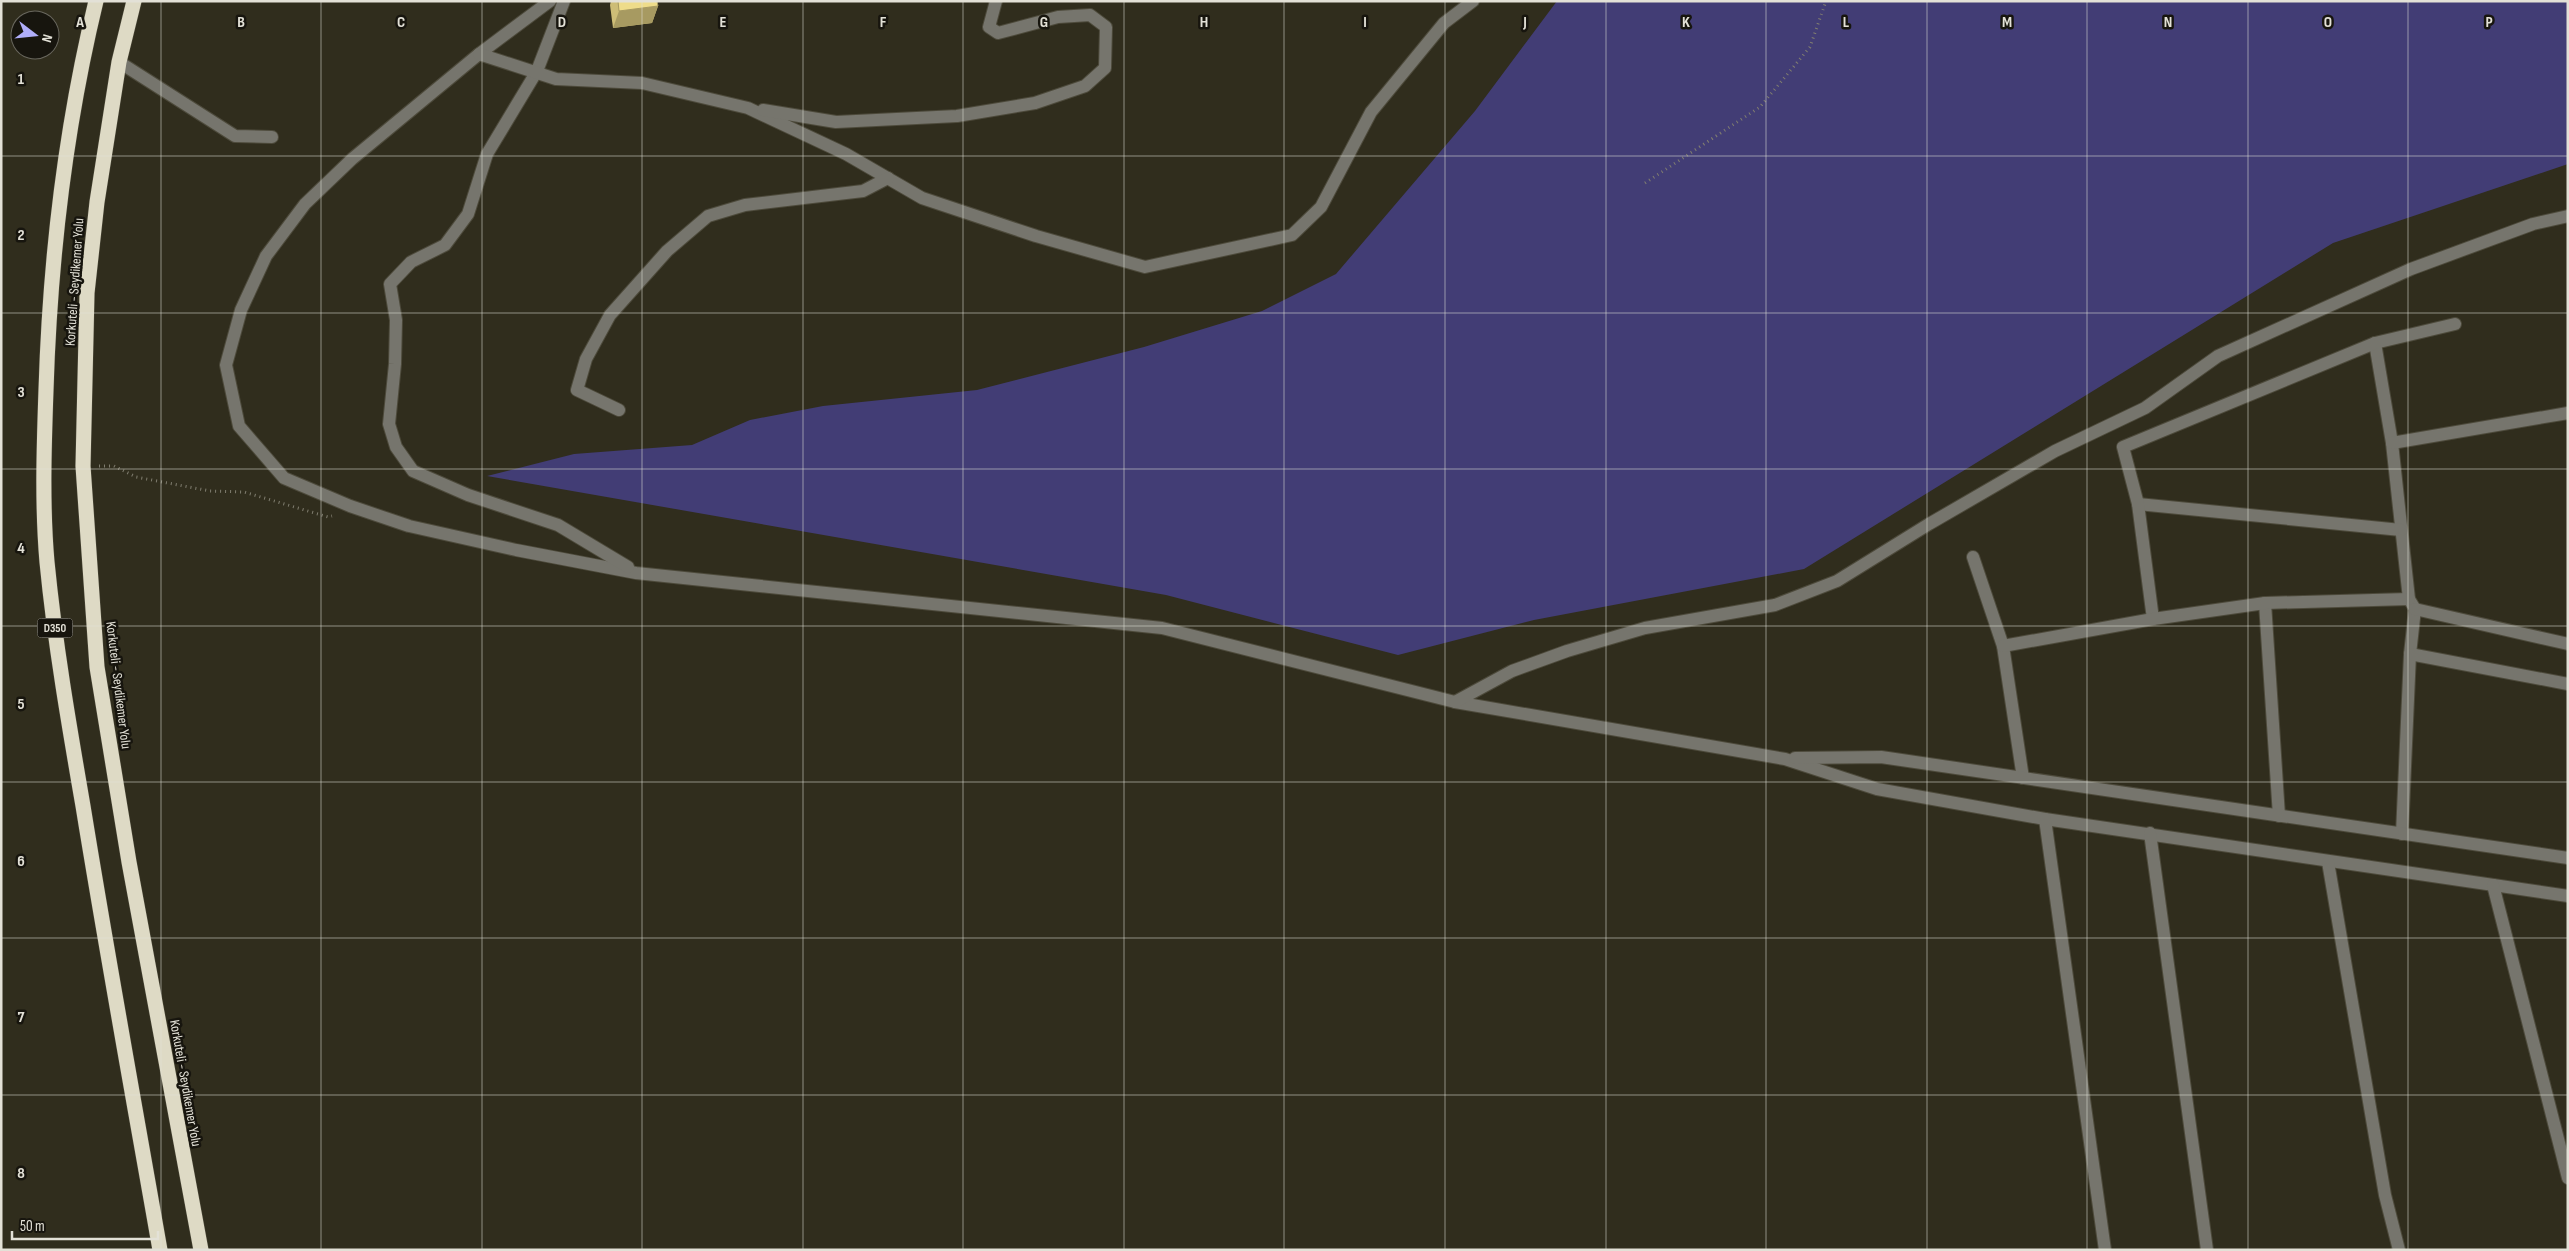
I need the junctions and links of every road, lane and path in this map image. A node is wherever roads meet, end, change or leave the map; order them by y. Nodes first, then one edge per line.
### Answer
1 (96, 1) edge
2 (134, 1) edge
3 (550, 1) edge
4 (564, 1) edge
5 (996, 1) edge
6 (1473, 1) edge
7 (1826, 1) edge
8 (479, 54) junction
9 (119, 62) junction
10 (537, 71) junction
11 (748, 108) junction
12 (272, 137) dead end
13 (888, 178) junction
14 (1645, 183) dead end
15 (2568, 216) edge
16 (2455, 324) dead end
17 (2375, 342) junction
18 (619, 410) dead end
19 (2568, 413) edge
20 (2392, 443) junction
21 (83, 466) junction
22 (2138, 504) junction
23 (350, 506) junction
24 (2401, 530) junction
25 (1973, 557) dead end
26 (636, 572) junction
27 (2265, 603) junction
28 (2412, 604) junction
29 (2153, 619) junction
30 (2568, 644) edge
31 (2003, 646) junction
32 (2410, 654) junction
33 (2568, 684) edge
34 (1454, 702) junction
35 (1786, 758) junction
36 (2022, 778) junction
37 (2279, 816) junction
38 (2045, 819) junction
39 (2150, 833) junction
40 (2402, 834) junction
41 (2568, 858) edge
42 (2328, 862) junction
43 (2493, 885) junction
44 (2568, 896) edge
45 (2568, 1178) edge
46 (160, 1250) edge
47 (200, 1250) edge
48 (2106, 1250) edge
49 (2207, 1250) edge
50 (2399, 1250) edge

1 - 46 highway, Korkuteli - Seydikemer Yolu / D350
2 - 9 highway, Korkuteli - Seydikemer Yolu
3 - 8 street
4 - 10 street
5 - 11 street
6 - 13 street
7 - 14 path
8 - 10 street
8 - 23 street
9 - 12 street
9 - 21 highway, Korkuteli - Seydikemer Yolu
10 - 11 street
10 - 26 street
11 - 13 street
13 - 18 street
15 - 34 street
16 - 17 street
17 - 20 street
17 - 22 street
19 - 20 street
20 - 24 street
21 - 23 path
21 - 47 highway, Korkuteli - Seydikemer Yolu
22 - 24 street
22 - 29 street
23 - 26 street
24 - 28 street
25 - 31 street
26 - 34 street
27 - 28 street
27 - 29 street
27 - 37 street
28 - 30 street
28 - 32 street
29 - 31 street
31 - 36 street
32 - 33 street
32 - 40 street
34 - 35 street
35 - 36 street
35 - 38 street
36 - 37 street
37 - 40 street
38 - 39 street
38 - 48 street
39 - 42 street
39 - 49 street
40 - 41 street
42 - 43 street
42 - 50 street
43 - 44 street
43 - 45 street

